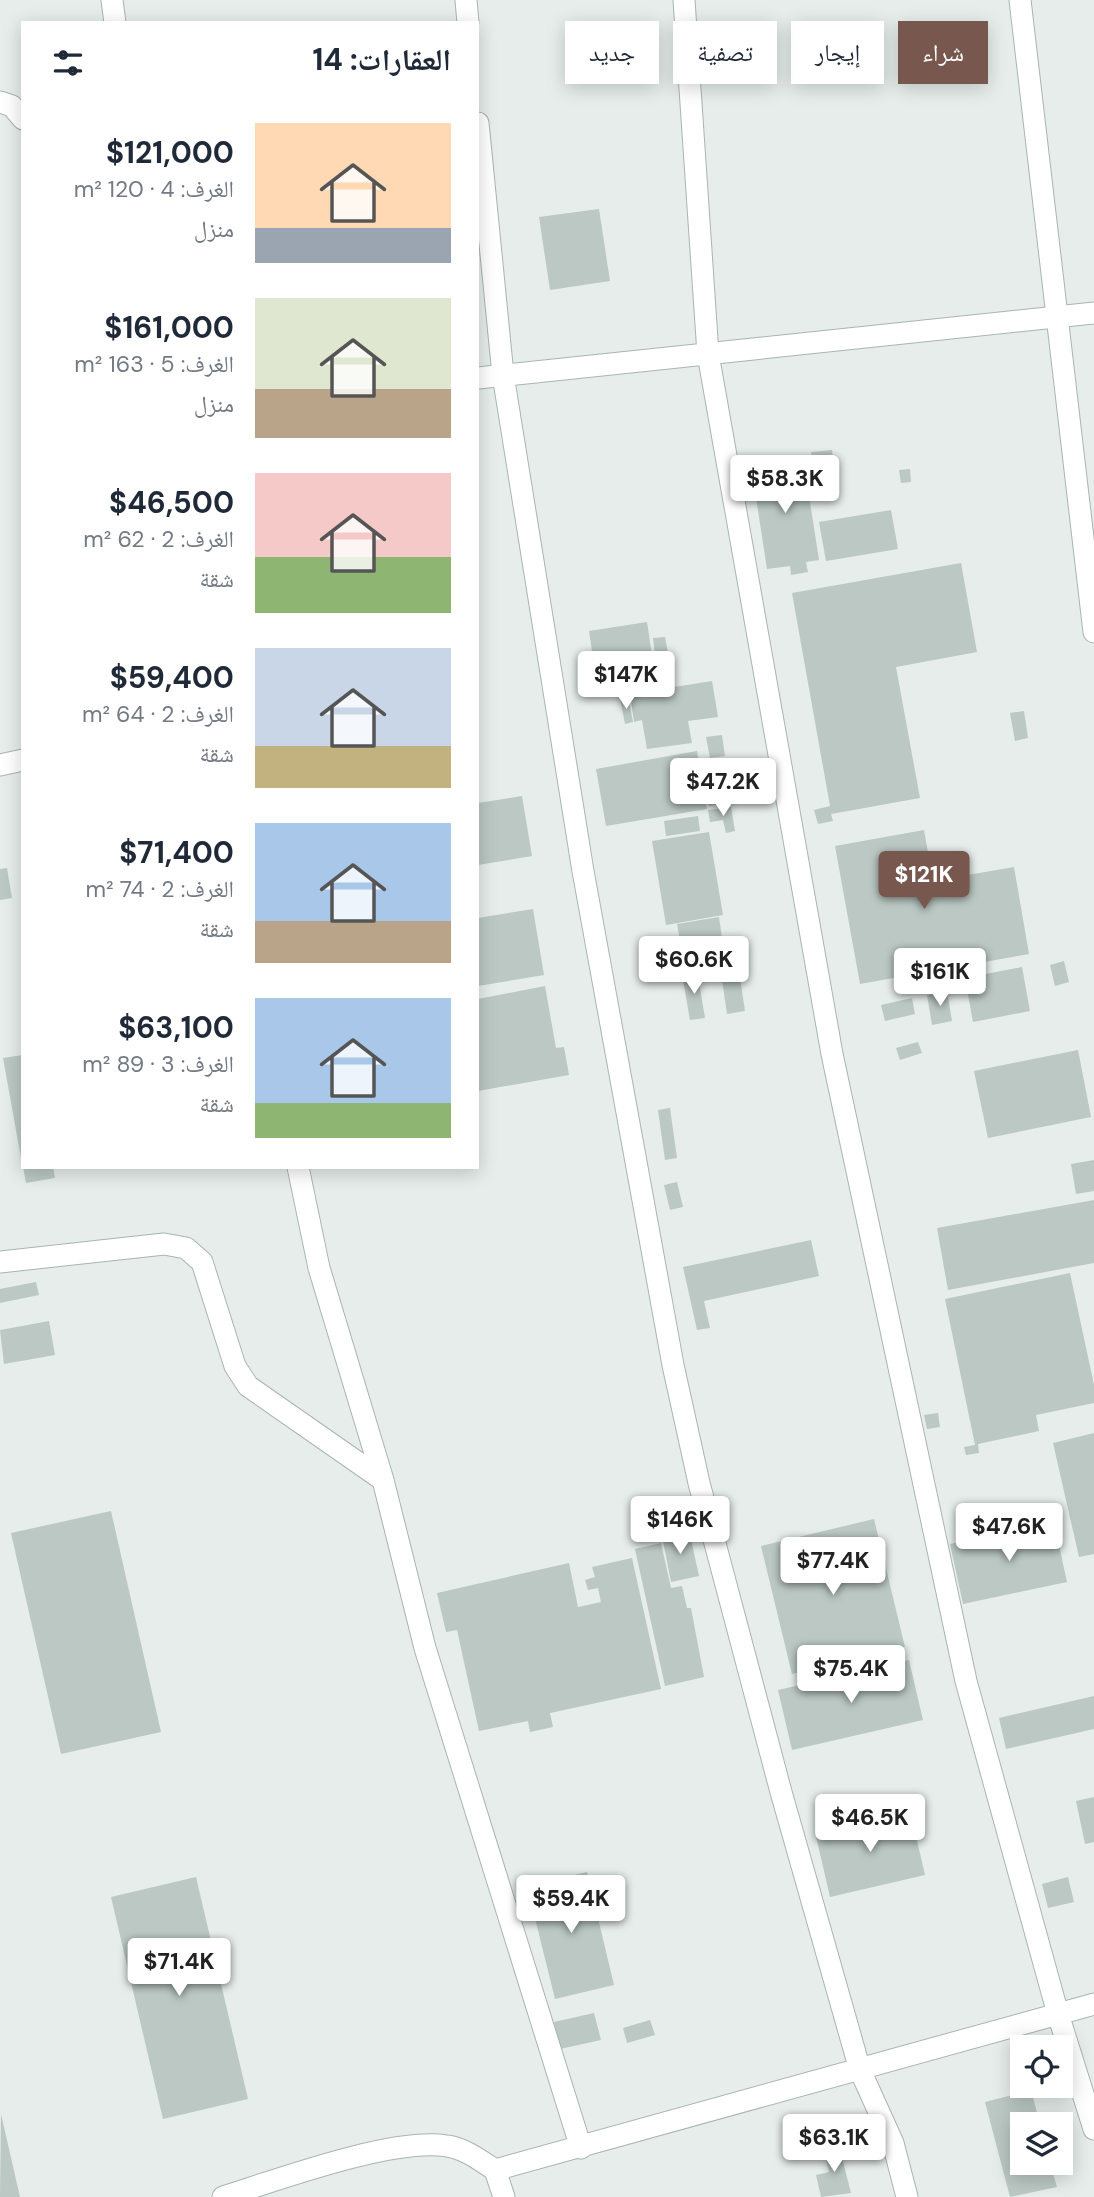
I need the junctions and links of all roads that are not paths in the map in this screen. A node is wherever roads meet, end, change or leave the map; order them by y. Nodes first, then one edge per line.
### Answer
1 (112, 0) edge
2 (466, 0) edge
3 (684, 0) edge
4 (1020, 0) edge
5 (115, 21) edge
6 (468, 21) edge
7 (0, 102) edge
8 (21, 117) edge
9 (479, 133) edge
10 (1094, 313) edge
11 (1056, 317) junction
12 (708, 354) junction
13 (503, 375) junction
14 (479, 378) edge
15 (1094, 632) edge
16 (21, 760) edge
17 (0, 765) edge
18 (298, 1169) edge
19 (0, 1262) edge
20 (383, 1480) junction
21 (1094, 2004) edge
22 (1058, 2014) junction
23 (860, 2070) junction
24 (1094, 2129) edge
25 (581, 2148) junction
26 (495, 2170) junction
27 (223, 2197) edge
28 (504, 2197) edge
29 (907, 2197) edge

1 - 5 street
2 - 6 street
3 - 12 street
4 - 11 street
7 - 8 street
9 - 13 street
10 - 11 street
11 - 12 street
11 - 15 street
12 - 13 street
12 - 22 street
13 - 14 street
13 - 23 street
16 - 17 street
18 - 20 street
19 - 20 street
20 - 25 street
21 - 22 street
22 - 23 street
22 - 24 street
23 - 25 street
23 - 29 street
25 - 26 street
26 - 27 street
26 - 28 street

